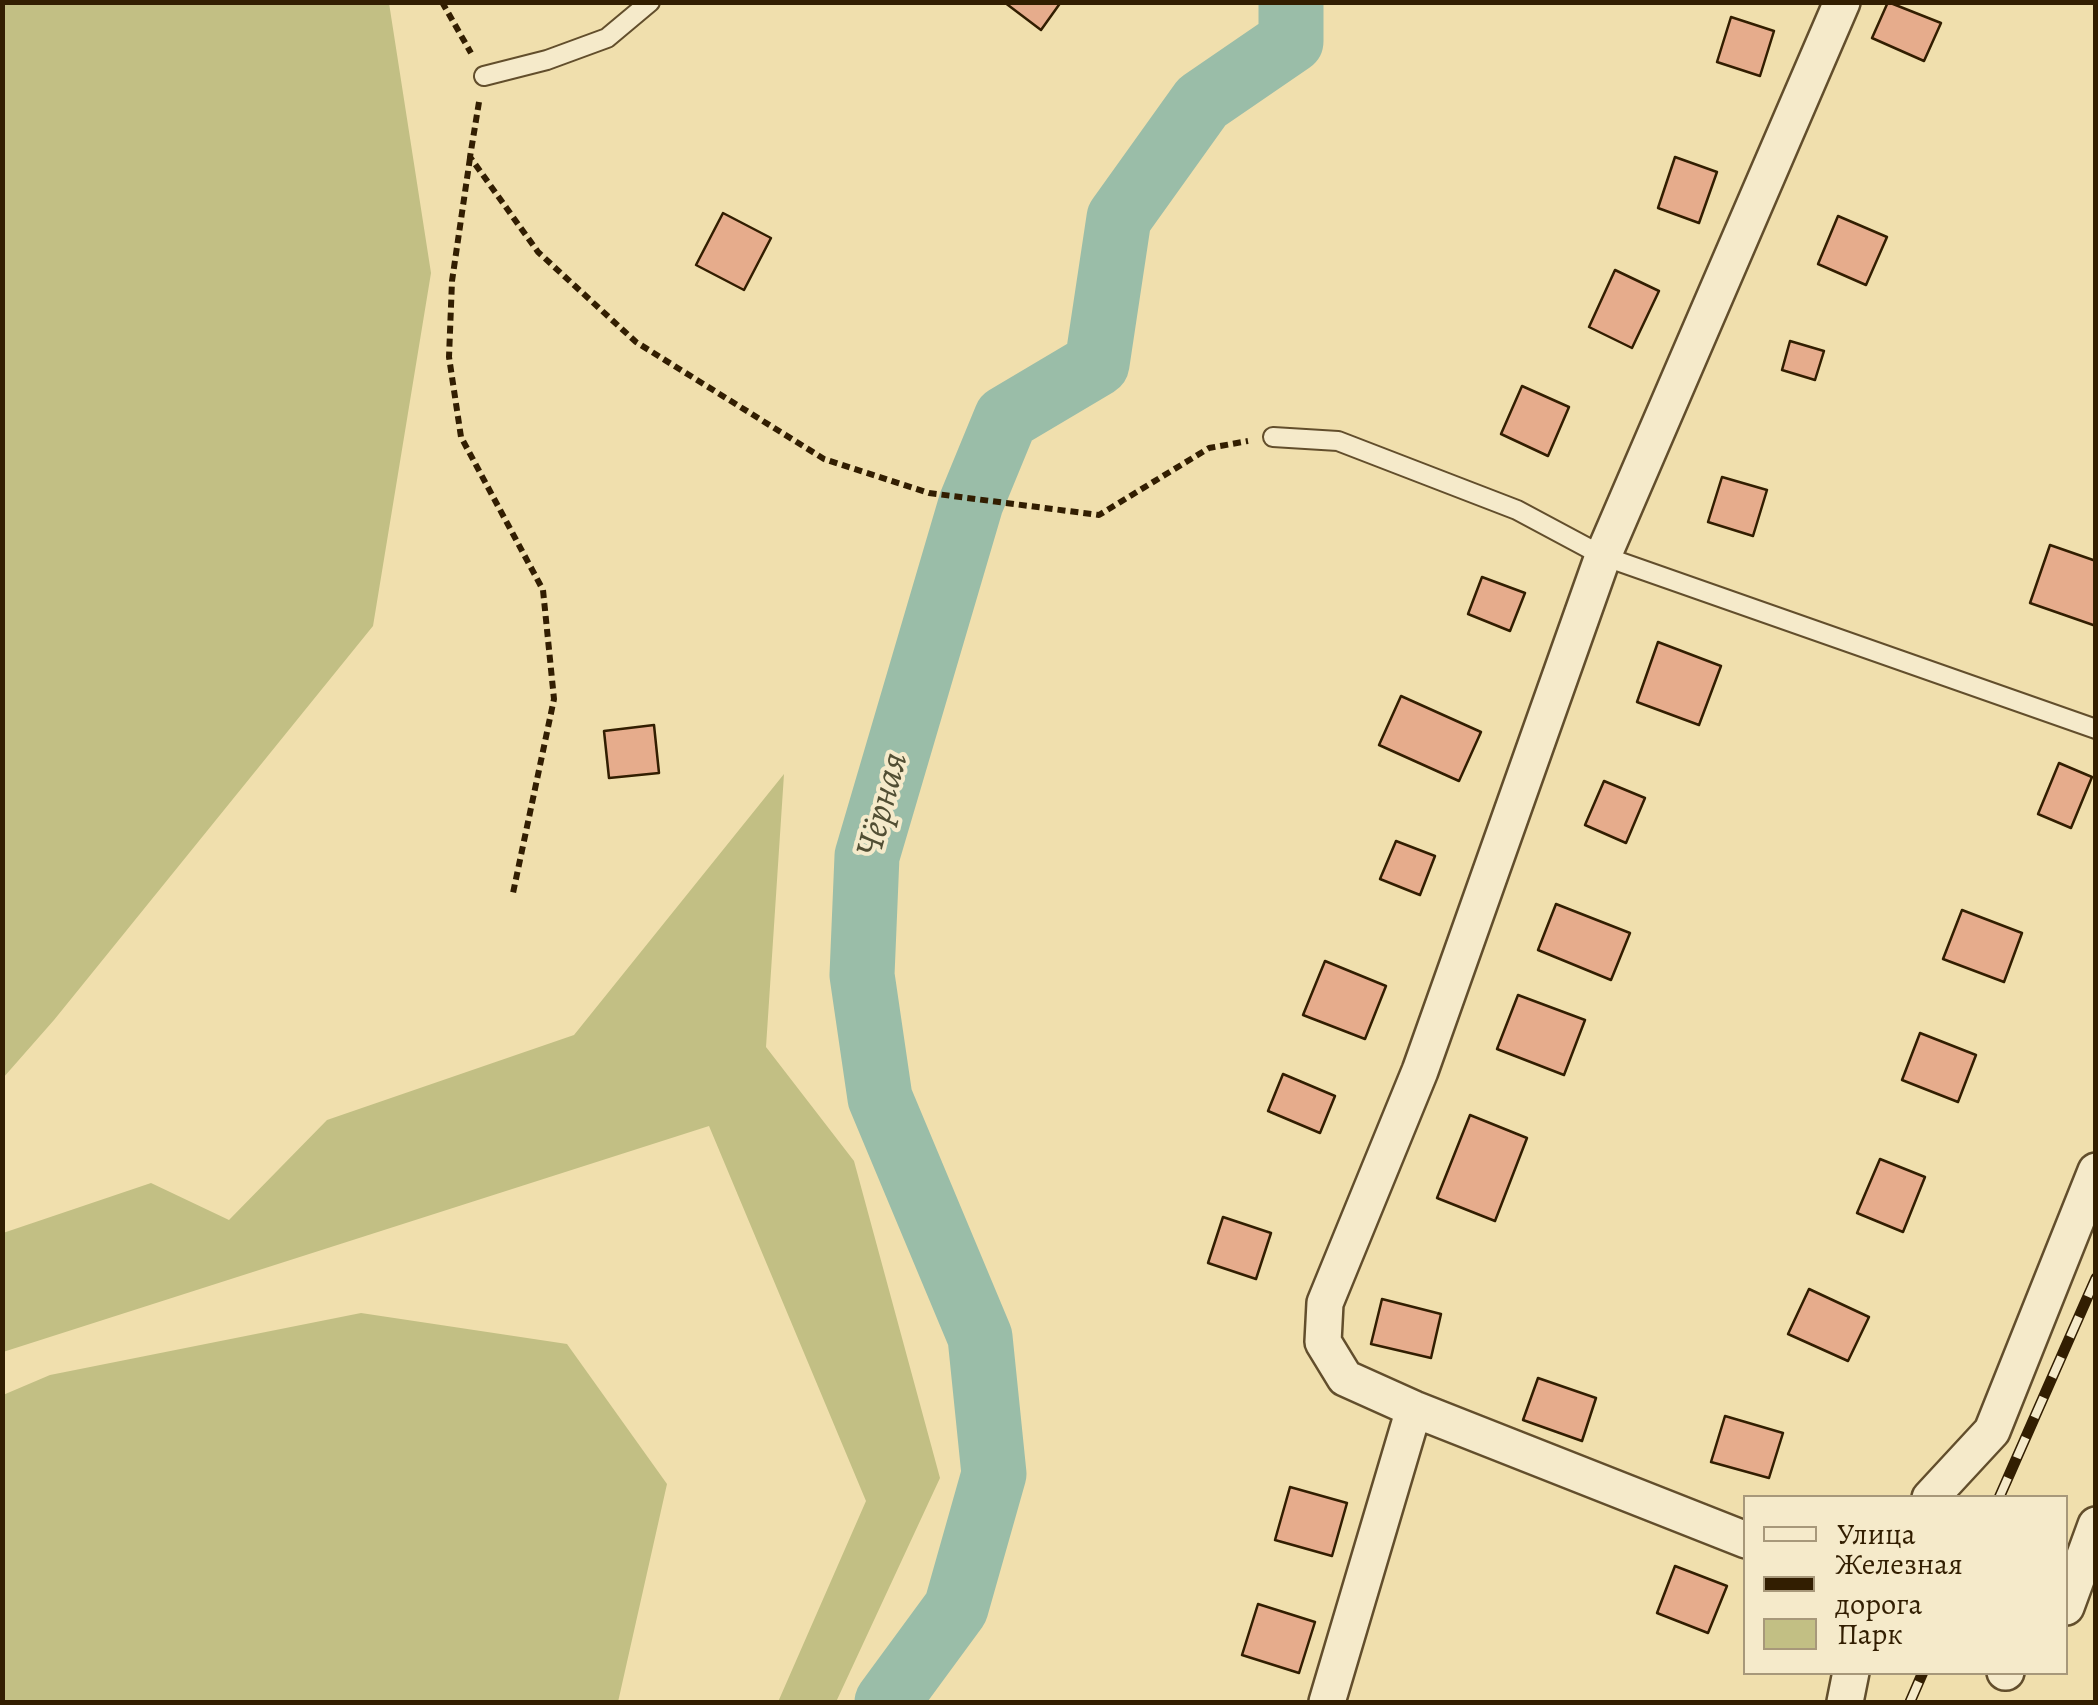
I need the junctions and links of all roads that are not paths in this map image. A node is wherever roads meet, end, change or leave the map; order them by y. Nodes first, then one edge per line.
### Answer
1 (650, 2) edge
2 (1842, 2) edge
3 (484, 76) road end
4 (1273, 436) road end
5 (1603, 556) junction
6 (2096, 729) edge
7 (2096, 1171) edge
8 (1414, 1409) junction
9 (1933, 1495) edge
10 (2096, 1525) edge
11 (1743, 1539) edge
12 (2068, 1601) edge
13 (1851, 1675) edge
14 (1327, 1702) edge
15 (1845, 1702) edge

1 - 3 lane
2 - 5 street
4 - 5 lane
5 - 6 lane
5 - 8 street
7 - 9 street
8 - 11 street
8 - 14 street
10 - 12 street
13 - 15 street

